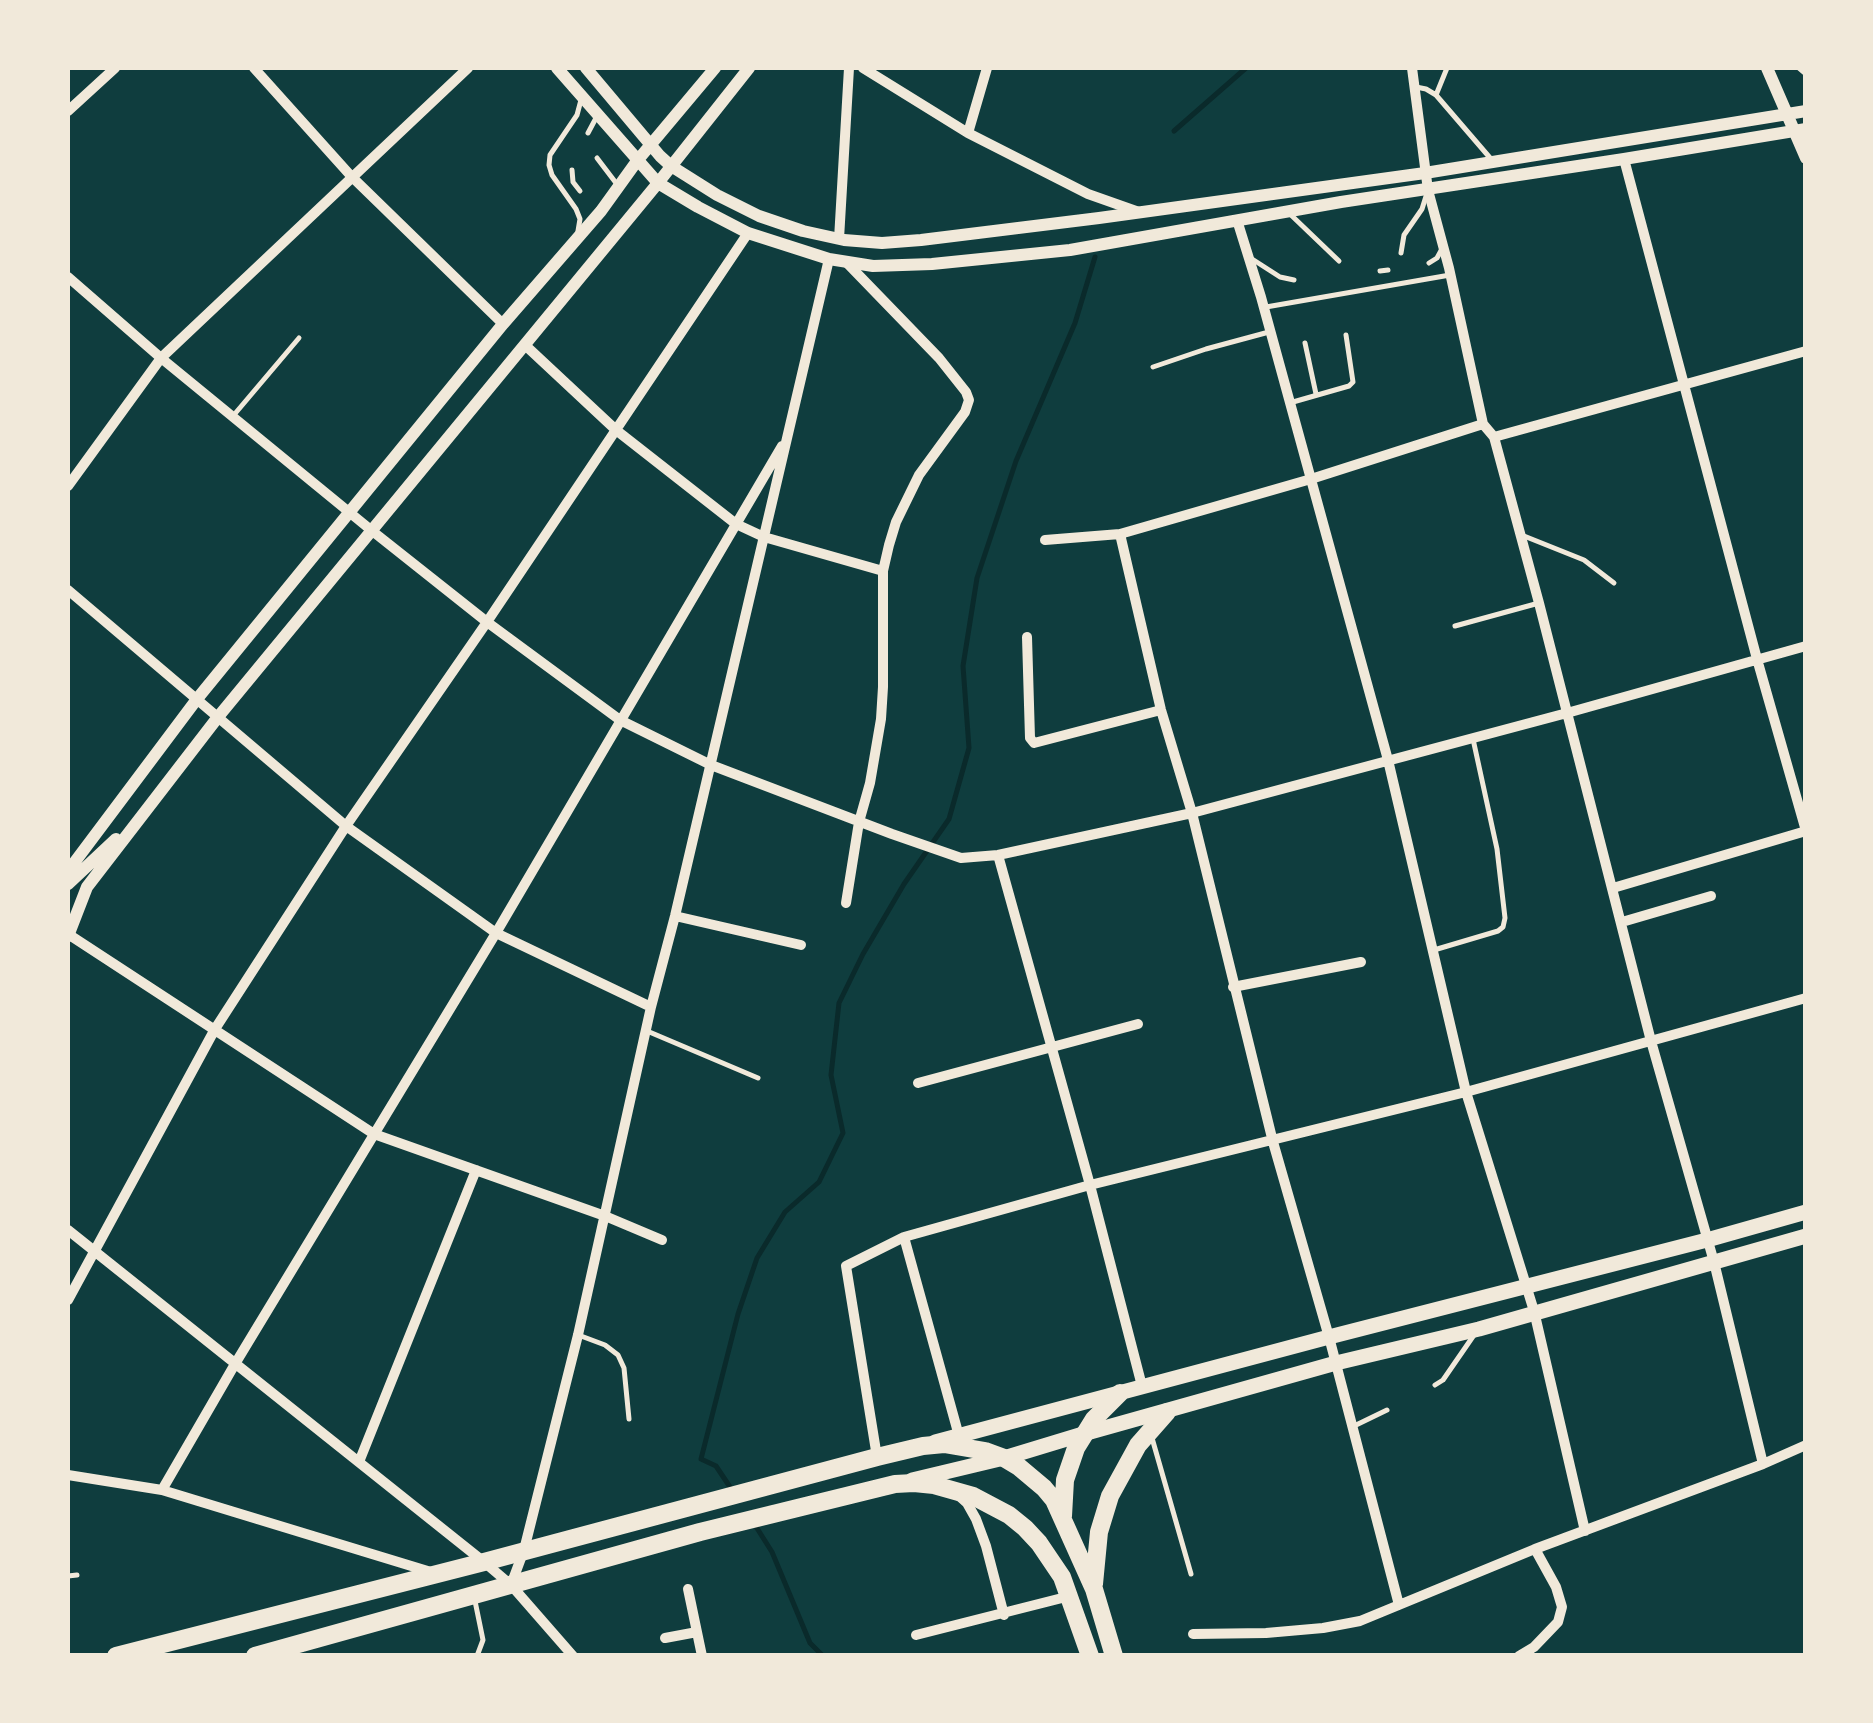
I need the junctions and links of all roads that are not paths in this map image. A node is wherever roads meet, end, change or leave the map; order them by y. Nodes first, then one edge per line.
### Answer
1 (115, 68) edge
2 (254, 68) edge
3 (468, 68) edge
4 (556, 68) edge
5 (586, 68) edge
6 (714, 68) edge
7 (748, 68) edge
8 (849, 68) edge
9 (863, 68) edge
10 (987, 68) edge
11 (1412, 68) edge
12 (1447, 68) edge
13 (1767, 68) edge
14 (1799, 68) edge
15 (1806, 74) edge
16 (1416, 88) junction
17 (1436, 95) junction
18 (582, 97) junction
19 (1806, 110) edge
20 (68, 111) edge
21 (1785, 113) junction
22 (598, 115) junction
23 (1800, 129) edge
24 (588, 132) dead end
25 (968, 133) junction
26 (650, 145) junction
27 (597, 158) dead end
28 (1806, 158) edge
29 (1624, 159) junction
30 (637, 161) junction
31 (1492, 161) junction
32 (671, 166) junction
33 (572, 170) dead end
34 (1426, 172) junction
35 (351, 176) junction
36 (658, 183) junction
37 (619, 188) junction
38 (1428, 190) junction
39 (580, 192) dead end
40 (1140, 212) junction
41 (1289, 212) junction
42 (1237, 220) junction
43 (748, 233) junction
44 (839, 239) junction
45 (576, 240) junction
46 (1442, 247) junction
47 (1401, 253) dead end
48 (1249, 257) junction
49 (829, 259) junction
50 (1339, 261) dead end
51 (1430, 263) dead end
52 (848, 264) junction
53 (1388, 270) dead end
54 (1380, 271) dead end
55 (1450, 274) junction
56 (68, 276) edge
57 (1294, 280) dead end
58 (1263, 308) junction
59 (502, 324) junction
60 (1269, 332) junction
61 (1346, 335) dead end
62 (299, 338) dead end
63 (1306, 344) dead end
64 (525, 345) junction
65 (1806, 351) edge
66 (161, 358) junction
67 (1153, 366) dead end
68 (1683, 385) junction
69 (1316, 395) junction
70 (1290, 403) junction
71 (232, 416) junction
72 (1483, 424) junction
73 (616, 430) junction
74 (1494, 437) junction
75 (787, 438) junction
76 (1311, 479) junction
77 (68, 486) edge
78 (348, 512) junction
79 (736, 524) junction
80 (371, 530) junction
81 (1120, 534) junction
82 (1520, 535) junction
83 (764, 537) junction
84 (1045, 540) dead end
85 (883, 571) junction
86 (1614, 583) dead end
87 (68, 590) edge
88 (1539, 603) junction
89 (487, 622) junction
90 (1455, 626) dead end
91 (1027, 637) dead end
92 (1806, 646) edge
93 (1757, 659) junction
94 (197, 699) junction
95 (1161, 710) junction
96 (1567, 712) junction
97 (218, 717) junction
98 (620, 720) junction
99 (1472, 736) junction
100 (1388, 760) junction
101 (711, 765) junction
102 (1192, 813) junction
103 (144, 814) junction
104 (859, 822) junction
105 (346, 826) junction
106 (1806, 831) edge
107 (998, 855) junction
108 (68, 871) edge
109 (68, 884) edge
110 (1614, 888) junction
111 (1711, 896) dead end
112 (846, 903) dead end
113 (675, 916) junction
114 (1622, 922) junction
115 (496, 933) junction
116 (68, 935) edge
117 (802, 945) dead end
118 (1434, 950) junction
119 (1361, 962) dead end
120 (1233, 987) junction
121 (1806, 998) edge
122 (652, 1007) junction
123 (1138, 1024) dead end
124 (215, 1029) junction
125 (646, 1031) junction
126 (1651, 1040) junction
127 (1050, 1049) junction
128 (758, 1078) dead end
129 (918, 1083) dead end
130 (1466, 1092) junction
131 (374, 1134) junction
132 (1273, 1142) junction
133 (476, 1170) junction
134 (1090, 1185) junction
135 (1806, 1212) edge
136 (605, 1216) junction
137 (68, 1230) edge
138 (904, 1236) junction
139 (1806, 1236) edge
140 (662, 1240) dead end
141 (1707, 1240) junction
142 (93, 1250) junction
143 (1714, 1262) junction
144 (1526, 1287) junction
145 (68, 1300) edge
146 (1534, 1312) junction
147 (1479, 1328) junction
148 (578, 1335) junction
149 (1330, 1336) junction
150 (1336, 1363) junction
151 (235, 1364) junction
152 (1436, 1385) dead end
153 (1142, 1386) junction
154 (1120, 1393) junction
155 (1387, 1410) dead end
156 (1167, 1412) junction
157 (628, 1419) dead end
158 (1353, 1426) junction
159 (1150, 1430) junction
160 (1084, 1434) junction
161 (959, 1436) junction
162 (1806, 1445) edge
163 (924, 1446) junction
164 (877, 1458) junction
165 (1004, 1458) junction
166 (359, 1462) junction
167 (1764, 1464) junction
168 (68, 1475) edge
169 (895, 1484) junction
170 (162, 1490) junction
171 (953, 1490) junction
172 (1063, 1521) junction
173 (1585, 1531) junction
174 (1535, 1549) junction
175 (524, 1550) junction
176 (484, 1562) junction
177 (436, 1574) junction
178 (1192, 1574) dead end
179 (77, 1575) dead end
180 (68, 1576) edge
181 (511, 1585) junction
182 (688, 1589) dead end
183 (1094, 1589) junction
184 (474, 1595) junction
185 (1071, 1596) junction
186 (1400, 1605) junction
187 (1004, 1615) junction
188 (697, 1632) junction
189 (1193, 1634) dead end
190 (916, 1636) dead end
191 (665, 1638) dead end
192 (116, 1656) edge
193 (255, 1656) edge
194 (477, 1656) edge
195 (573, 1656) edge
196 (702, 1656) edge
197 (1090, 1656) edge
198 (1114, 1656) edge
199 (1519, 1656) edge

1 - 20 street
2 - 35 street
3 - 35 street
4 - 18 street
5 - 26 street
6 - 26 street
7 - 32 street
8 - 44 street
9 - 25 street
10 - 25 street
11 - 16 street
12 - 17 lane
13 - 21 street
14 - 15 lane
16 - 17 lane
16 - 34 street
17 - 31 lane
18 - 22 street
18 - 45 lane
19 - 21 street
21 - 23 street
21 - 31 street
22 - 24 lane
22 - 30 street
23 - 28 street
23 - 29 street
25 - 40 street
26 - 30 street
26 - 32 street
27 - 37 lane
29 - 38 street
29 - 68 street
30 - 36 street
30 - 37 street
31 - 34 street
32 - 36 street
32 - 44 street
33 - 39 lane
34 - 38 street
34 - 40 street
35 - 59 street
35 - 66 street
36 - 43 street
36 - 64 street
37 - 45 street
38 - 41 street
38 - 46 street
38 - 47 lane
40 - 44 street
41 - 42 street
41 - 50 lane
42 - 48 street
42 - 52 street
43 - 49 street
43 - 73 street
45 - 59 street
46 - 51 lane
46 - 55 street
48 - 57 lane
48 - 58 street
49 - 52 street
49 - 75 street
52 - 85 street
53 - 54 lane
55 - 58 lane
55 - 72 street
56 - 66 street
58 - 60 street
59 - 78 street
60 - 67 lane
60 - 70 street
61 - 69 lane
62 - 71 lane
63 - 69 lane
64 - 73 street
64 - 80 street
65 - 68 street
66 - 71 street
66 - 77 street
68 - 74 street
68 - 93 street
69 - 70 lane
70 - 76 street
71 - 78 street
72 - 74 street
72 - 76 street
73 - 79 street
73 - 89 street
74 - 82 street
75 - 79 street
75 - 83 street
76 - 81 street
76 - 100 street
78 - 80 street
78 - 94 street
79 - 83 street
79 - 98 street
80 - 89 street
80 - 97 street
81 - 84 street
81 - 95 street
82 - 86 lane
82 - 88 street
83 - 85 street
83 - 101 street
85 - 104 street
87 - 94 street
88 - 90 lane
88 - 96 street
89 - 98 street
89 - 105 street
91 - 95 street
92 - 93 street
93 - 96 street
93 - 106 street
94 - 97 street
94 - 108 street
95 - 102 street
96 - 99 street
96 - 110 street
97 - 103 street
97 - 105 street
98 - 101 street
98 - 115 street
99 - 100 street
99 - 118 lane
100 - 102 street
100 - 118 street
101 - 104 street
101 - 113 street
102 - 107 street
102 - 120 street
103 - 109 street
103 - 116 street
104 - 107 street
104 - 112 street
105 - 115 street
105 - 124 street
106 - 110 street
107 - 127 street
110 - 114 street
111 - 114 street
113 - 117 street
113 - 122 street
114 - 126 street
115 - 122 street
115 - 131 street
116 - 124 street
118 - 130 street
119 - 120 street
120 - 132 street
121 - 126 street
122 - 125 street
123 - 127 street
124 - 131 street
124 - 142 street
125 - 128 lane
125 - 136 street
126 - 130 street
126 - 141 street
127 - 129 street
127 - 134 street
130 - 132 street
130 - 144 street
131 - 133 street
131 - 151 street
132 - 134 street
132 - 149 street
133 - 136 street
133 - 166 street
134 - 138 street
134 - 153 street
135 - 141 main road
136 - 140 street
136 - 148 street
137 - 142 street
138 - 161 street
138 - 164 street
139 - 143 main road
141 - 143 street
141 - 144 main road
142 - 145 street
142 - 151 street
143 - 146 main road
143 - 167 street
144 - 146 street
144 - 149 main road
146 - 147 main road
146 - 173 street
147 - 150 main road
147 - 152 lane
148 - 157 lane
148 - 175 street
149 - 150 street
149 - 153 main road
150 - 156 main road
150 - 158 street
151 - 166 street
151 - 170 street
153 - 154 main road
154 - 160 highway
154 - 161 main road
155 - 158 lane
156 - 159 highway
156 - 160 main road
158 - 186 street
159 - 178 lane
159 - 183 highway
160 - 165 main road
160 - 172 highway
161 - 163 main road
162 - 167 street
163 - 164 highway
163 - 165 highway
164 - 175 highway
165 - 169 main road
165 - 172 highway
166 - 176 street
167 - 173 street
168 - 170 street
169 - 171 highway
169 - 181 highway
170 - 177 street
171 - 185 highway
171 - 187 street
172 - 183 highway
172 - 185 highway
173 - 174 street
174 - 186 street
174 - 199 street
175 - 176 highway
175 - 181 street
176 - 177 highway
176 - 181 street
177 - 192 highway
179 - 180 lane
181 - 184 highway
181 - 195 street
182 - 188 street
183 - 198 highway
184 - 193 highway
184 - 194 lane
185 - 187 street
185 - 197 highway
186 - 189 street
187 - 190 street
188 - 191 street
188 - 196 street

